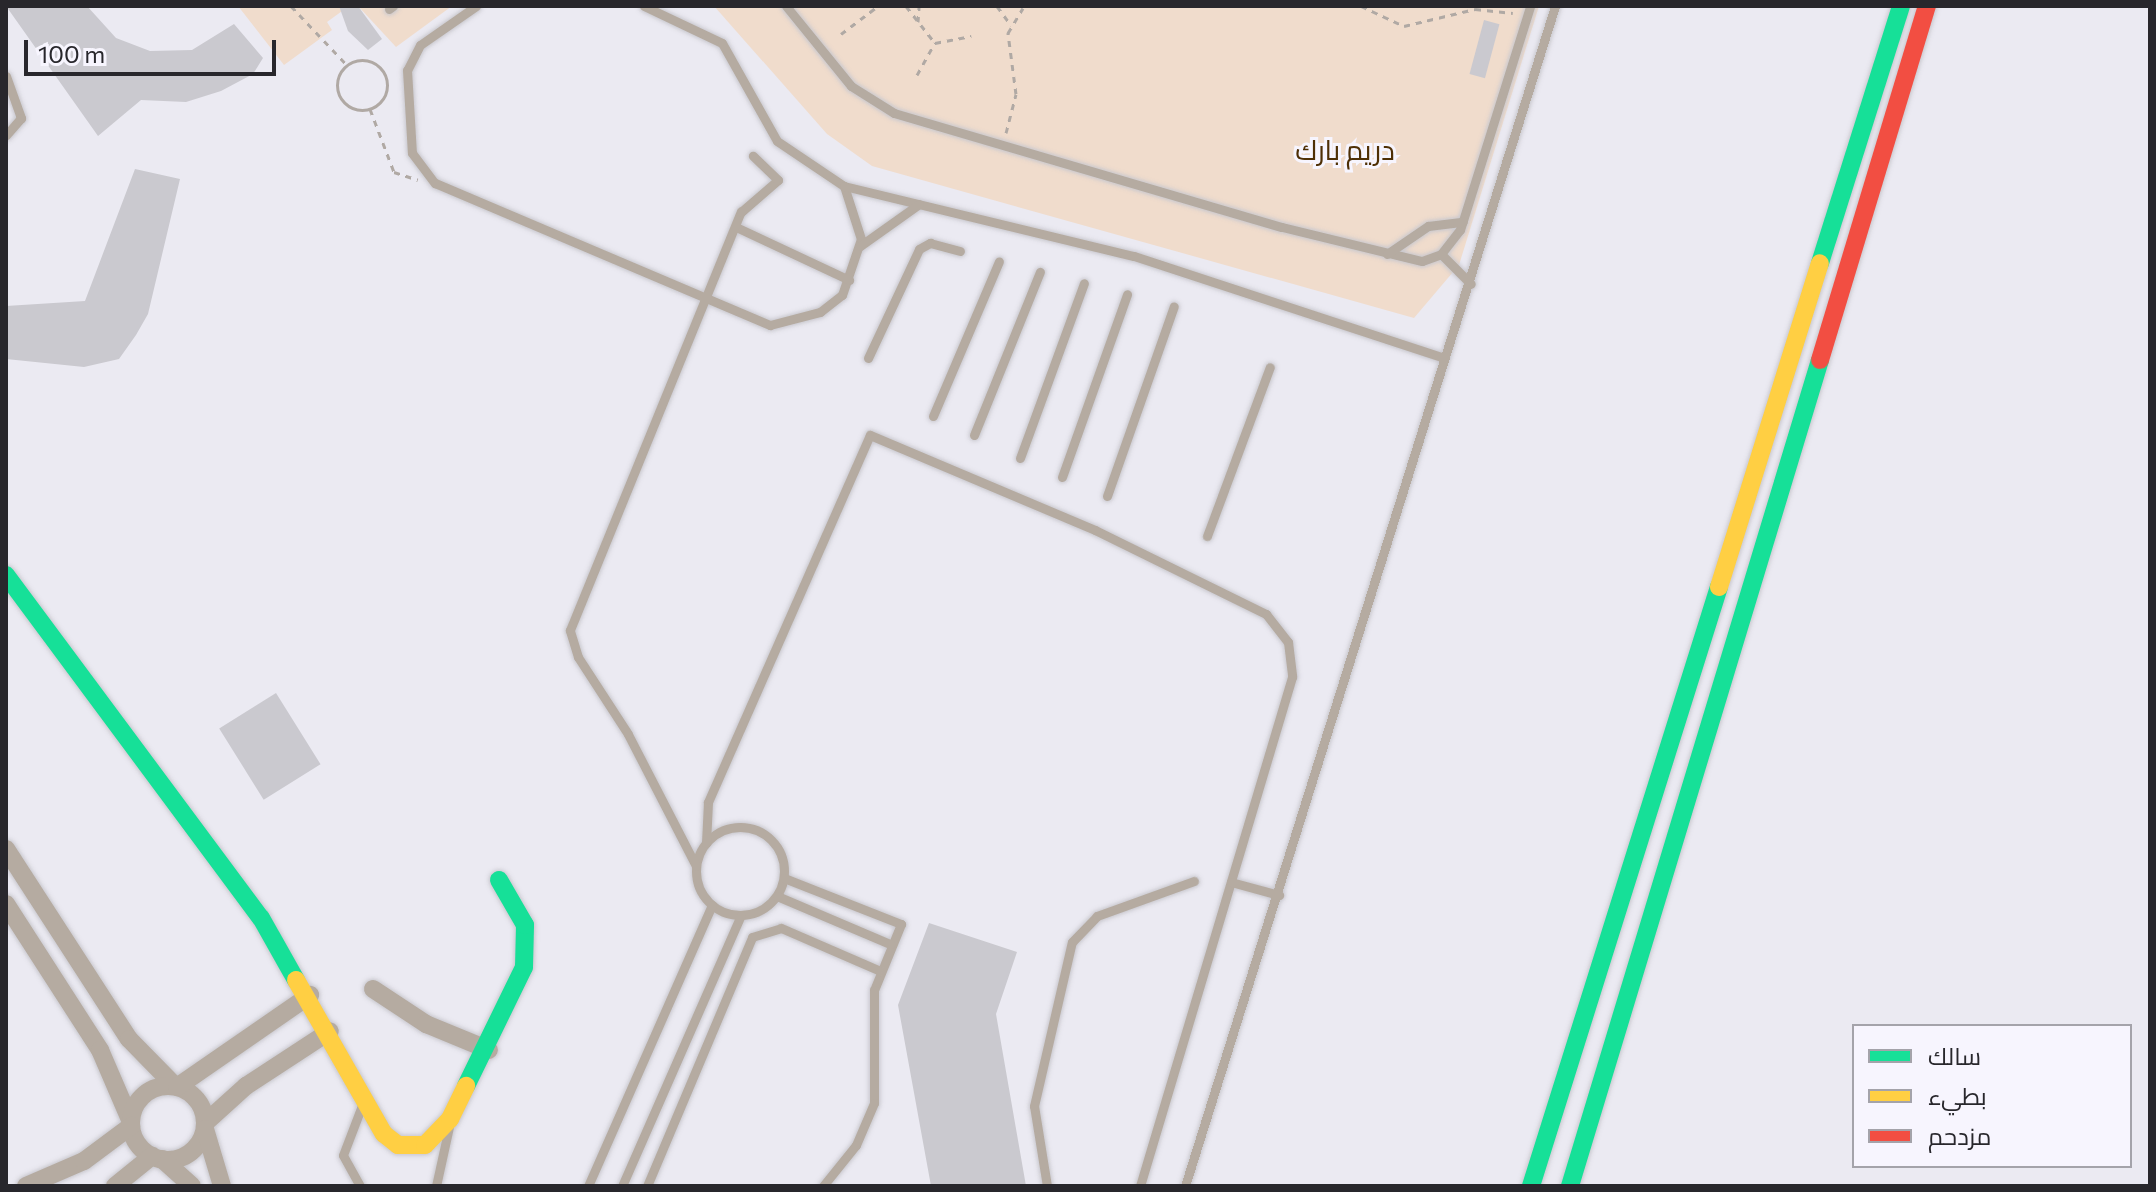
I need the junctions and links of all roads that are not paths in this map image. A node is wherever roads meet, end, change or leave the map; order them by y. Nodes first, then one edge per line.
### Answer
1 (476, 6) edge
2 (644, 6) edge
3 (786, 6) edge
4 (1530, 6) edge
5 (1555, 6) edge
6 (1901, 6) edge
7 (1927, 6) edge
8 (6, 76) edge
9 (6, 135) edge
10 (753, 156) dead end
11 (844, 186) junction
12 (919, 204) junction
13 (1463, 222) junction
14 (736, 227) junction
15 (860, 246) junction
16 (960, 251) dead end
17 (1387, 254) junction
18 (1441, 254) junction
19 (999, 261) dead end
20 (1040, 272) dead end
21 (849, 280) junction
22 (1084, 283) dead end
23 (1471, 284) junction
24 (1127, 294) dead end
25 (707, 303) junction
26 (1174, 306) dead end
27 (868, 358) dead end
28 (1444, 358) junction
29 (1270, 367) dead end
30 (933, 416) dead end
31 (974, 435) dead end
32 (1020, 458) dead end
33 (1062, 477) dead end
34 (1107, 496) dead end
35 (1207, 536) dead end
36 (6, 575) edge
37 (706, 843) junction
38 (6, 849) edge
39 (696, 866) junction
40 (784, 878) junction
41 (499, 880) dead end
42 (1194, 881) dead end
43 (1231, 882) junction
44 (1279, 895) junction
45 (777, 896) junction
46 (6, 904) edge
47 (712, 905) junction
48 (741, 915) junction
49 (890, 944) junction
50 (878, 970) junction
51 (373, 989) dead end
52 (310, 995) junction
53 (330, 1031) junction
54 (489, 1050) junction
55 (176, 1087) junction
56 (364, 1100) junction
57 (450, 1119) junction
58 (131, 1124) junction
59 (205, 1126) junction
60 (157, 1158) junction
61 (26, 1186) edge
62 (115, 1186) edge
63 (192, 1186) edge
64 (222, 1186) edge
65 (360, 1186) edge
66 (436, 1186) edge
67 (588, 1186) edge
68 (622, 1186) edge
69 (647, 1186) edge
70 (823, 1186) edge
71 (1047, 1186) edge
72 (1140, 1186) edge
73 (1185, 1186) edge
74 (1531, 1186) edge
75 (1570, 1186) edge

1 - 25 lane
2 - 11 lane
3 - 17 lane
4 - 13 lane
5 - 23 lane
6 - 74 main road
7 - 75 main road
8 - 9 lane
10 - 14 lane
11 - 12 lane
11 - 15 lane
12 - 15 lane
12 - 28 lane
13 - 17 lane
13 - 18 lane
14 - 21 lane
14 - 25 lane
15 - 21 lane
16 - 27 lane
17 - 18 lane
18 - 23 lane
19 - 30 lane
20 - 31 lane
21 - 25 lane
22 - 32 lane
23 - 28 lane
24 - 33 lane
25 - 39 lane
26 - 34 lane
28 - 44 lane
29 - 35 lane
36 - 52 main road
37 - 39 lane
37 - 40 lane
37 - 43 lane
38 - 55 street
39 - 47 lane
40 - 45 lane
40 - 49 lane
41 - 54 main road
42 - 71 lane
43 - 44 lane
43 - 72 lane
44 - 73 lane
45 - 48 lane
45 - 49 lane
46 - 58 street
47 - 48 lane
47 - 67 lane
48 - 68 lane
49 - 50 lane
50 - 69 lane
50 - 70 lane
51 - 54 street
52 - 53 main road
52 - 55 street
53 - 56 main road
53 - 59 street
54 - 57 main road
55 - 58 street
55 - 59 street
56 - 57 main road
56 - 65 lane
57 - 66 lane
58 - 60 street
58 - 61 street
59 - 60 street
59 - 64 street
60 - 62 street
60 - 63 street

